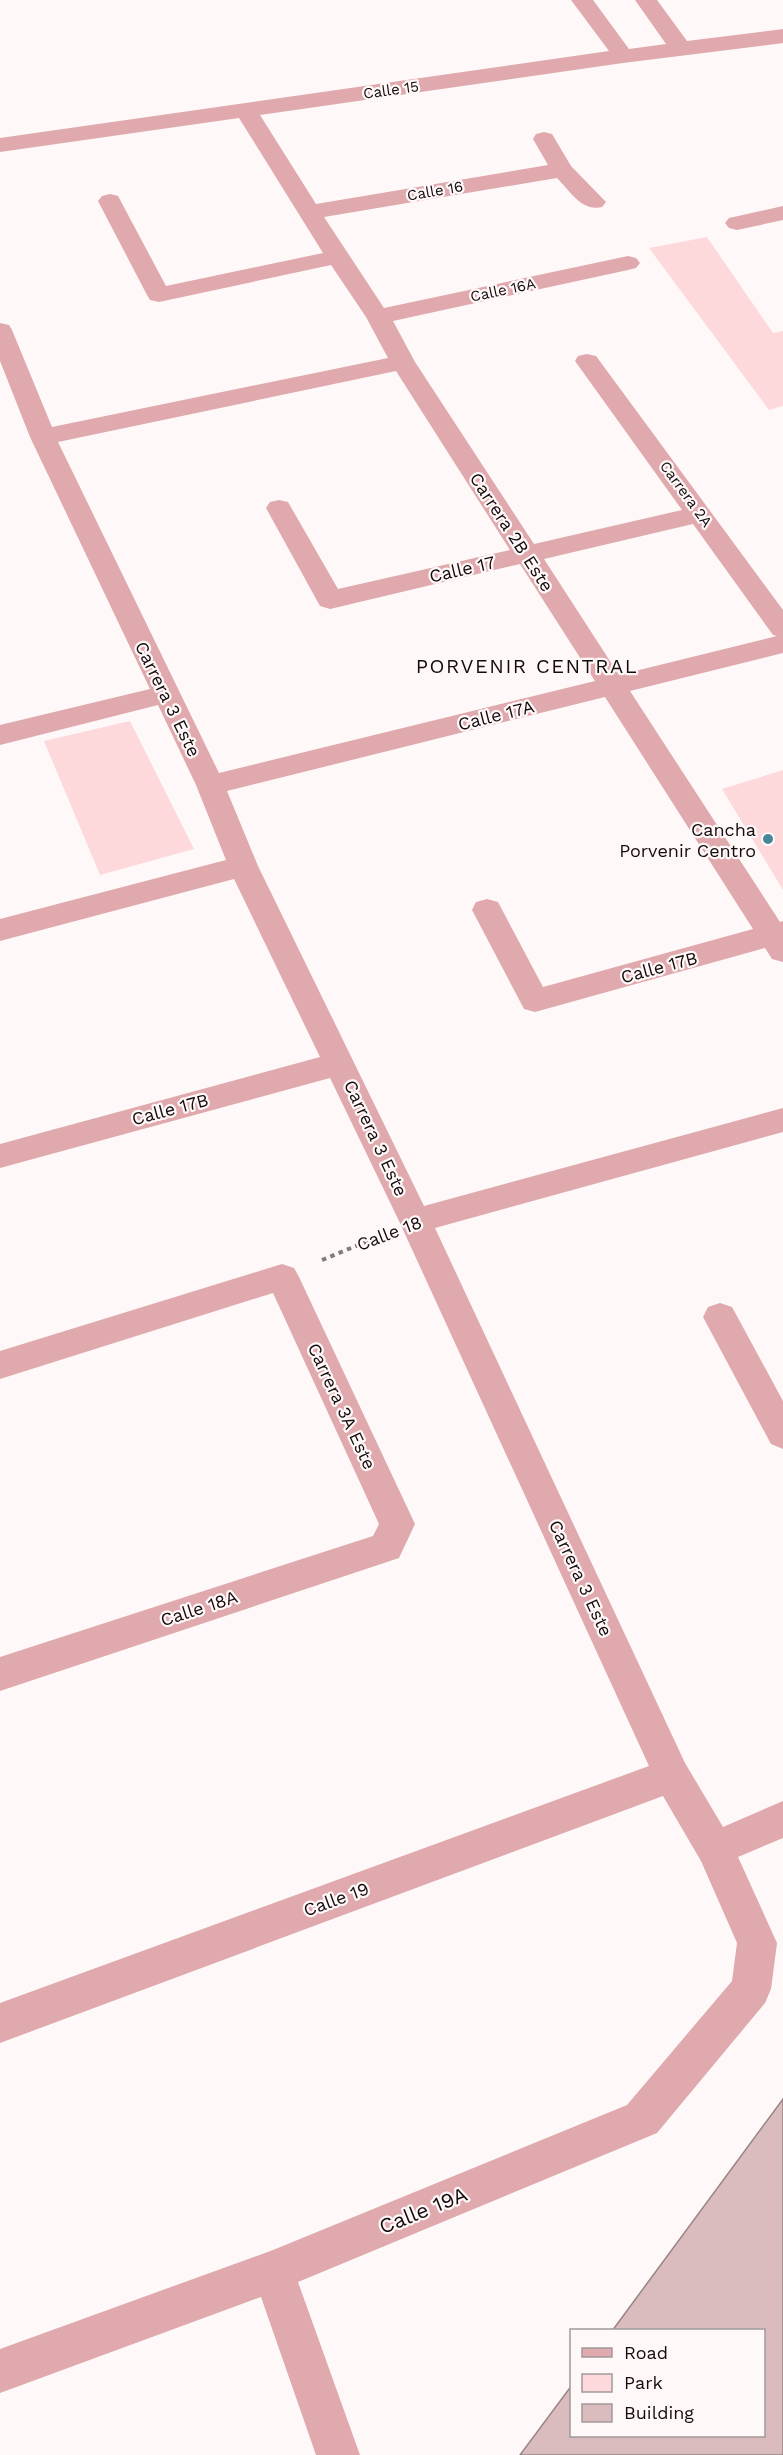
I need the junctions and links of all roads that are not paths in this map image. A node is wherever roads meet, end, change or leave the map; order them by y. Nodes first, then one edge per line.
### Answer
1 (582, 0) edge
2 (646, 0) edge
3 (783, 36) edge
4 (681, 49) junction
5 (623, 56) junction
6 (246, 111) junction
7 (544, 139) dead end
8 (0, 145) edge
9 (562, 170) junction
10 (110, 201) dead end
11 (594, 202) dead end
12 (309, 212) junction
13 (783, 213) edge
14 (737, 223) dead end
15 (337, 257) junction
16 (628, 263) dead end
17 (378, 317) junction
18 (0, 330) edge
19 (587, 361) dead end
20 (403, 362) junction
21 (43, 437) junction
22 (279, 508) dead end
23 (700, 514) junction
24 (526, 555) junction
25 (783, 629) edge
26 (783, 644) edge
27 (611, 687) junction
28 (166, 694) junction
29 (0, 735) edge
30 (210, 785) junction
31 (243, 866) junction
32 (487, 909) dead end
33 (0, 930) edge
34 (780, 939) edge
35 (340, 1063) junction
36 (783, 1120) edge
37 (0, 1156) edge
38 (416, 1221) junction
39 (720, 1317) dead end
40 (0, 1365) edge
41 (783, 1434) edge
42 (393, 1536) joint
43 (0, 1674) edge
44 (672, 1776) junction
45 (783, 1819) edge
46 (715, 1848) junction
47 (757, 1943) joint
48 (0, 2023) edge
49 (273, 2271) junction
50 (0, 2371) edge
51 (338, 2455) edge

1 - 5 street
2 - 4 street
3 - 4 street, Calle 15
4 - 5 street, Calle 15
5 - 6 street, Calle 15
6 - 8 street, Calle 15
6 - 12 street, Carrera 2B Este
7 - 9 street
9 - 11 street
9 - 12 street, Calle 16
10 - 15 street
12 - 15 street, Carrera 2B Este
13 - 14 street
15 - 17 street, Carrera 2B Este
16 - 17 street, Calle 16A
17 - 20 street, Carrera 2B Este
18 - 21 street, Carrera 3 Este
19 - 23 street, Carrera 2A
20 - 21 street
20 - 24 street, Carrera 2B Este
21 - 28 street, Carrera 3 Este
22 - 24 street, Calle 17
23 - 24 street, Calle 17
23 - 25 street, Carrera 2A
24 - 27 street, Carrera 2B Este
26 - 27 street, Calle 17A
27 - 30 street, Calle 17A
27 - 34 street, Carrera 2B Este
28 - 29 street
28 - 30 street, Carrera 3 Este
30 - 31 street, Carrera 3 Este
31 - 33 street
31 - 35 street, Carrera 3 Este
32 - 34 street, Calle 17B
35 - 37 street, Calle 17B
35 - 38 street, Carrera 3 Este
36 - 38 street, Calle 18
38 - 44 street, Carrera 3 Este
39 - 41 street
40 - 42 street, Carrera 3A Este
42 - 43 street, Calle 18A
44 - 46 street, Carrera 3 Este
44 - 48 street, Calle 19
45 - 46 street
46 - 47 street, Carrera 3 Este
47 - 49 street, Calle 19A
49 - 50 street, Calle 19A
49 - 51 street

